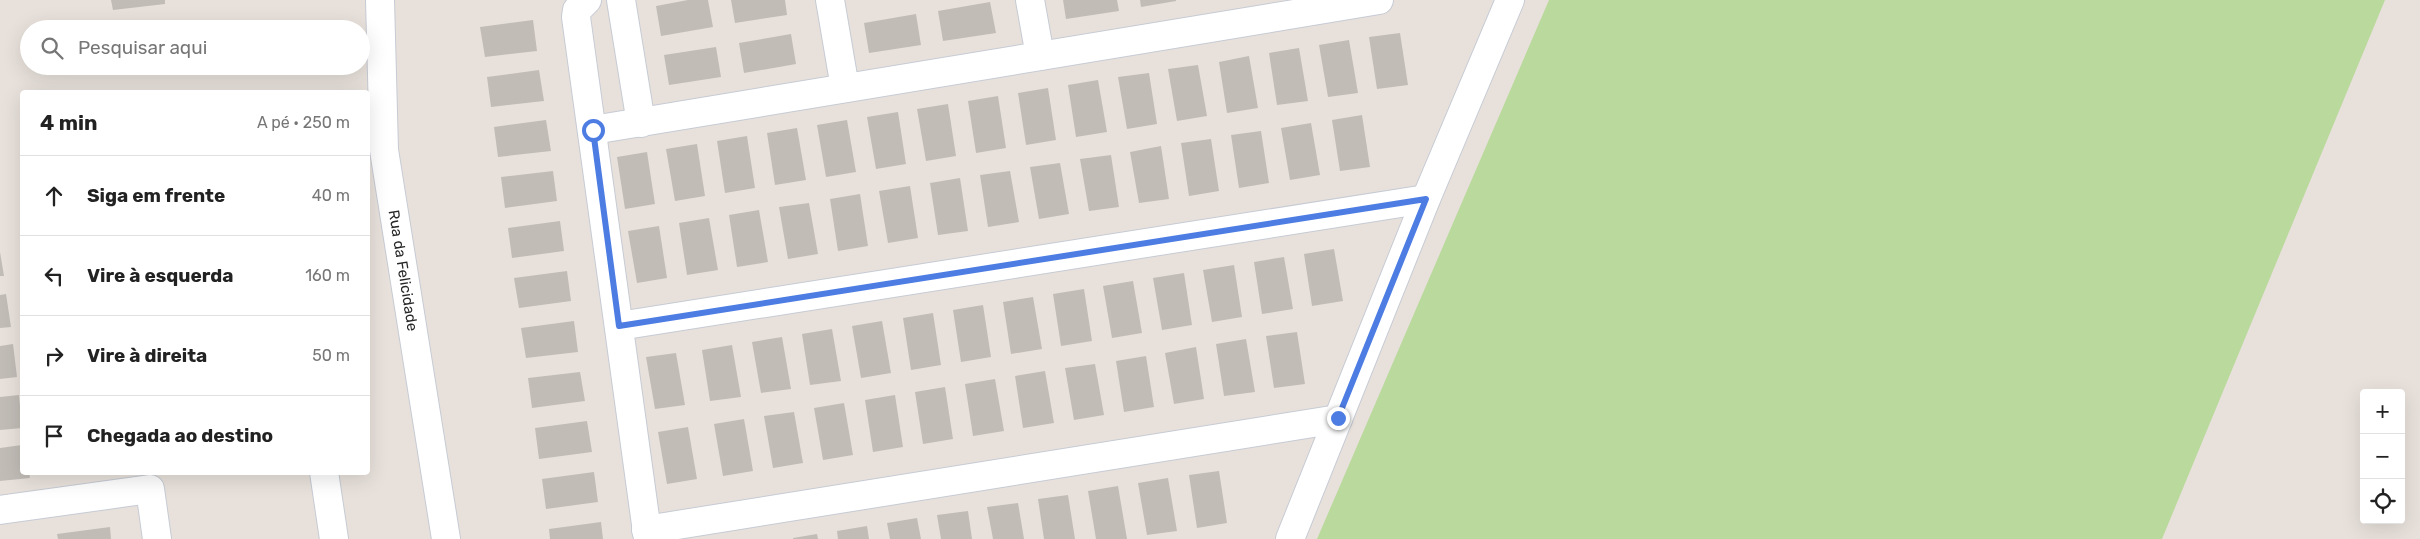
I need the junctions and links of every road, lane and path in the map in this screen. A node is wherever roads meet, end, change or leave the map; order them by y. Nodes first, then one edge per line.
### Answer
1 (380, 0) edge
2 (587, 0) edge
3 (620, 0) edge
4 (830, 0) edge
5 (1030, 0) edge
6 (1379, 0) edge
7 (1510, 0) edge
8 (1241, 11) edge
9 (1040, 56) junction
10 (845, 88) junction
11 (641, 123) junction
12 (593, 130) junction
13 (1426, 199) junction
14 (619, 326) junction
15 (1338, 418) junction
16 (324, 475) edge
17 (0, 510) edge
18 (647, 534) edge
19 (156, 539) edge
20 (334, 539) edge
21 (446, 539) edge
22 (1290, 539) edge

1 - 21 street, Rua da Felicidade
2 - 12 street
3 - 11 street
4 - 10 street
5 - 9 street
6 - 8 street
7 - 13 street
8 - 9 street
9 - 10 street
10 - 11 street
11 - 12 street
12 - 14 street
13 - 14 street
13 - 15 street
14 - 18 street
15 - 18 street
15 - 22 street
16 - 20 street
17 - 19 street

